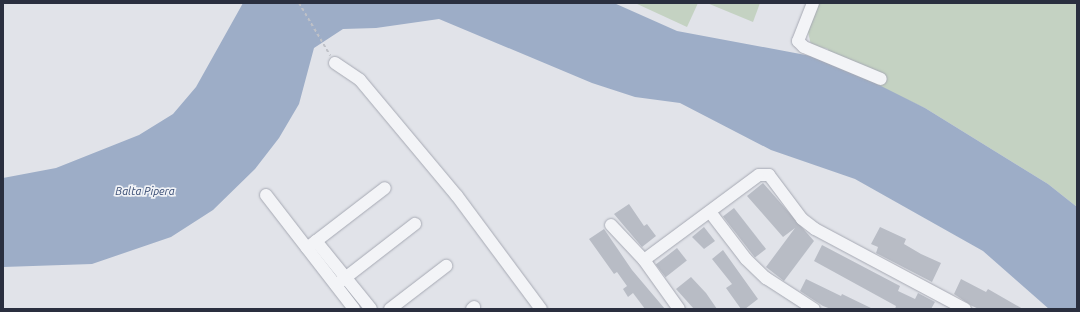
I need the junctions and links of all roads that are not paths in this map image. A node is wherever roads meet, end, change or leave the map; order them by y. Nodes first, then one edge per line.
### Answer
1 (812, 3) edge
2 (335, 63) road end
3 (882, 79) dead end
4 (384, 188) dead end
5 (266, 195) dead end
6 (710, 212) junction
7 (415, 224) dead end
8 (611, 225) dead end
9 (311, 244) junction
10 (644, 260) junction
11 (446, 266) dead end
12 (340, 282) junction
13 (354, 309) edge
14 (371, 309) edge
15 (390, 309) edge
16 (541, 309) edge
17 (679, 309) edge
18 (814, 309) edge
19 (965, 309) edge

1 - 3 street
2 - 16 street
4 - 9 street
5 - 9 street
6 - 10 street
6 - 18 street
6 - 19 street
7 - 12 street
8 - 10 street
9 - 12 street
10 - 17 street
11 - 15 street
12 - 13 street
12 - 14 street

